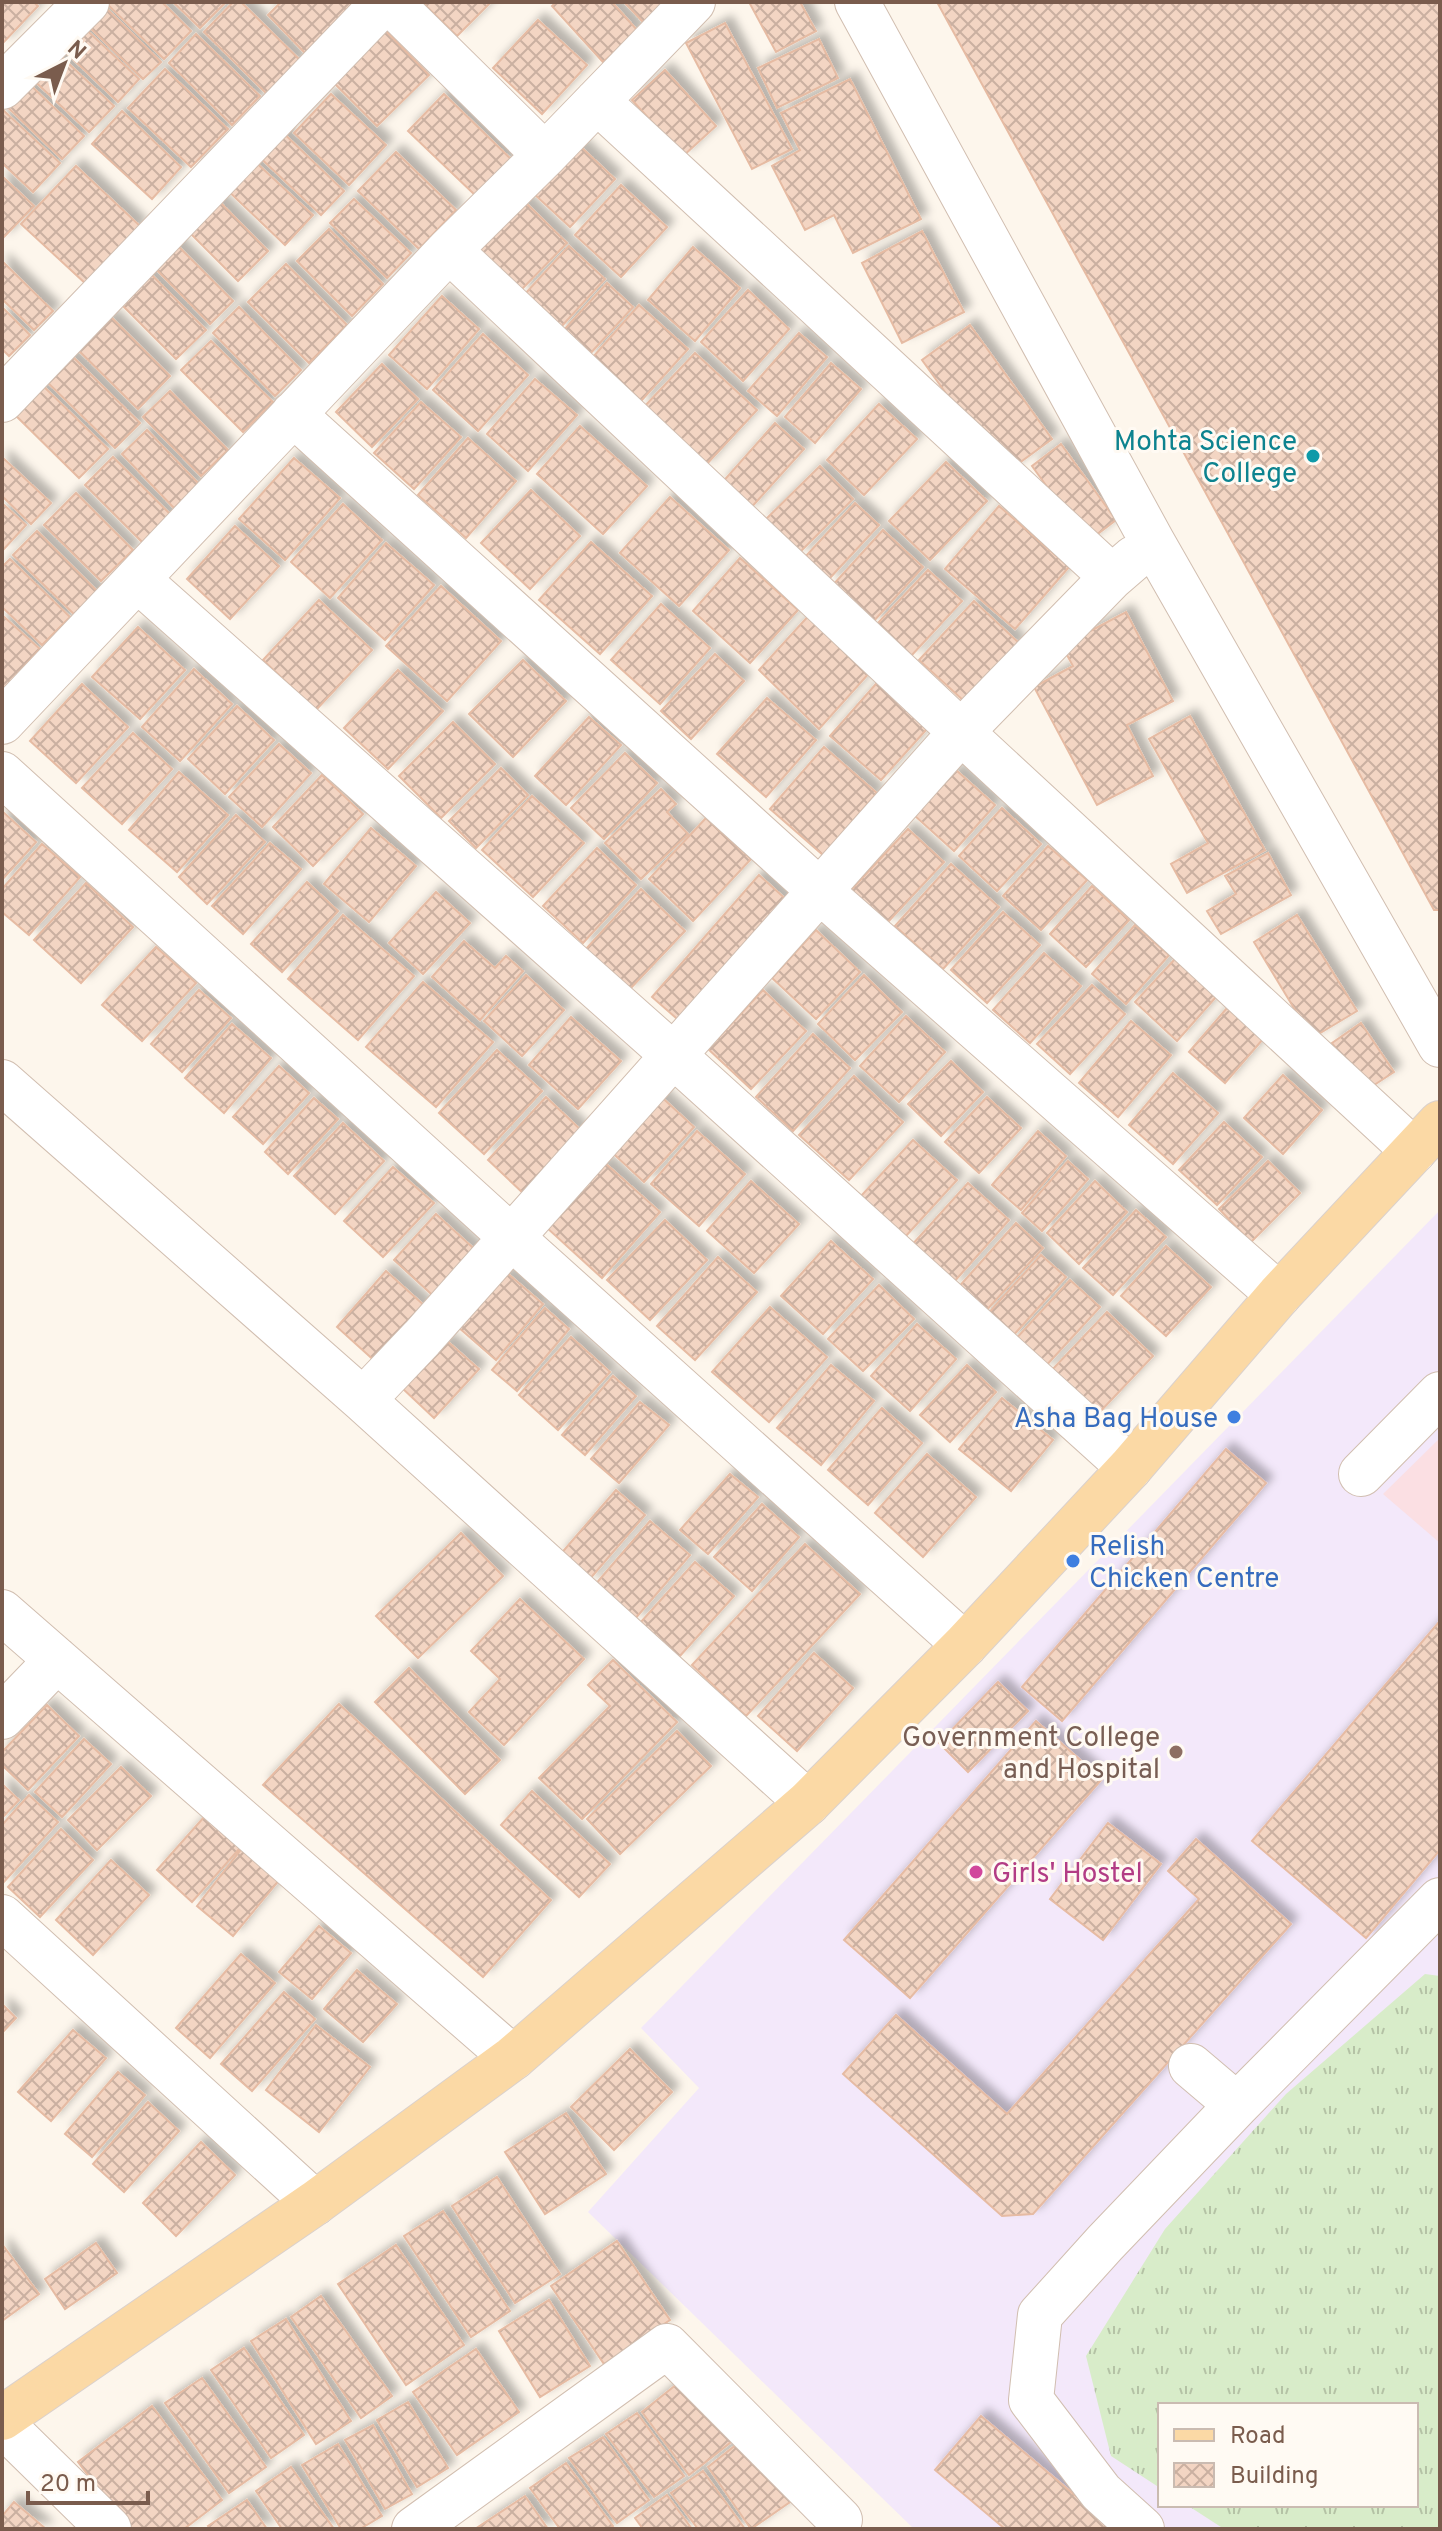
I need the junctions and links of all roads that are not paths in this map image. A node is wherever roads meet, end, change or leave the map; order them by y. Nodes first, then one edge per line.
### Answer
1 (87, 2) edge
2 (384, 2) edge
3 (390, 2) edge
4 (693, 2) edge
5 (857, 2) edge
6 (2, 87) edge
7 (597, 101) junction
8 (545, 155) junction
9 (449, 250) junction
10 (2, 400) edge
11 (293, 414) junction
12 (1152, 541) junction
13 (1112, 577) junction
14 (138, 580) junction
15 (2, 722) edge
16 (961, 732) junction
17 (2, 774) edge
18 (821, 892) junction
19 (1440, 1045) edge
20 (672, 1054) junction
21 (2, 1082) edge
22 (1427, 1137) edge
23 (510, 1236) junction
24 (1279, 1295) junction
25 (1440, 1394) edge
26 (363, 1400) junction
27 (1130, 1468) junction
28 (1361, 1474) dead end
29 (2, 1612) edge
30 (965, 1645) junction
31 (57, 1660) junction
32 (2, 1717) edge
33 (808, 1803) junction
34 (1440, 1900) edge
35 (2, 1917) edge
36 (513, 2058) junction
37 (1191, 2066) dead end
38 (1237, 2105) junction
39 (315, 2203) junction
40 (2, 2421) edge
41 (839, 2526) edge
42 (109, 2529) edge
43 (414, 2529) edge
44 (1142, 2529) edge

1 - 6 street
2 - 10 street
3 - 8 street
4 - 7 street
5 - 12 street
7 - 8 street
7 - 13 street
8 - 9 street
9 - 11 street
9 - 16 street
11 - 14 street
11 - 18 street
12 - 13 street
12 - 19 street
13 - 16 street
14 - 15 street
14 - 20 street
16 - 18 street
16 - 22 street
17 - 23 street
18 - 20 street
18 - 24 street
20 - 23 street
20 - 27 street
21 - 26 street
22 - 24 main road
23 - 26 street
23 - 30 street
24 - 27 main road
25 - 28 street
26 - 33 street
27 - 30 main road
29 - 31 street
30 - 33 main road
31 - 32 street
31 - 36 street
33 - 36 main road
34 - 38 street
35 - 39 street
36 - 39 main road
37 - 38 street
38 - 44 street
39 - 40 main road
40 - 42 street
41 - 43 street

